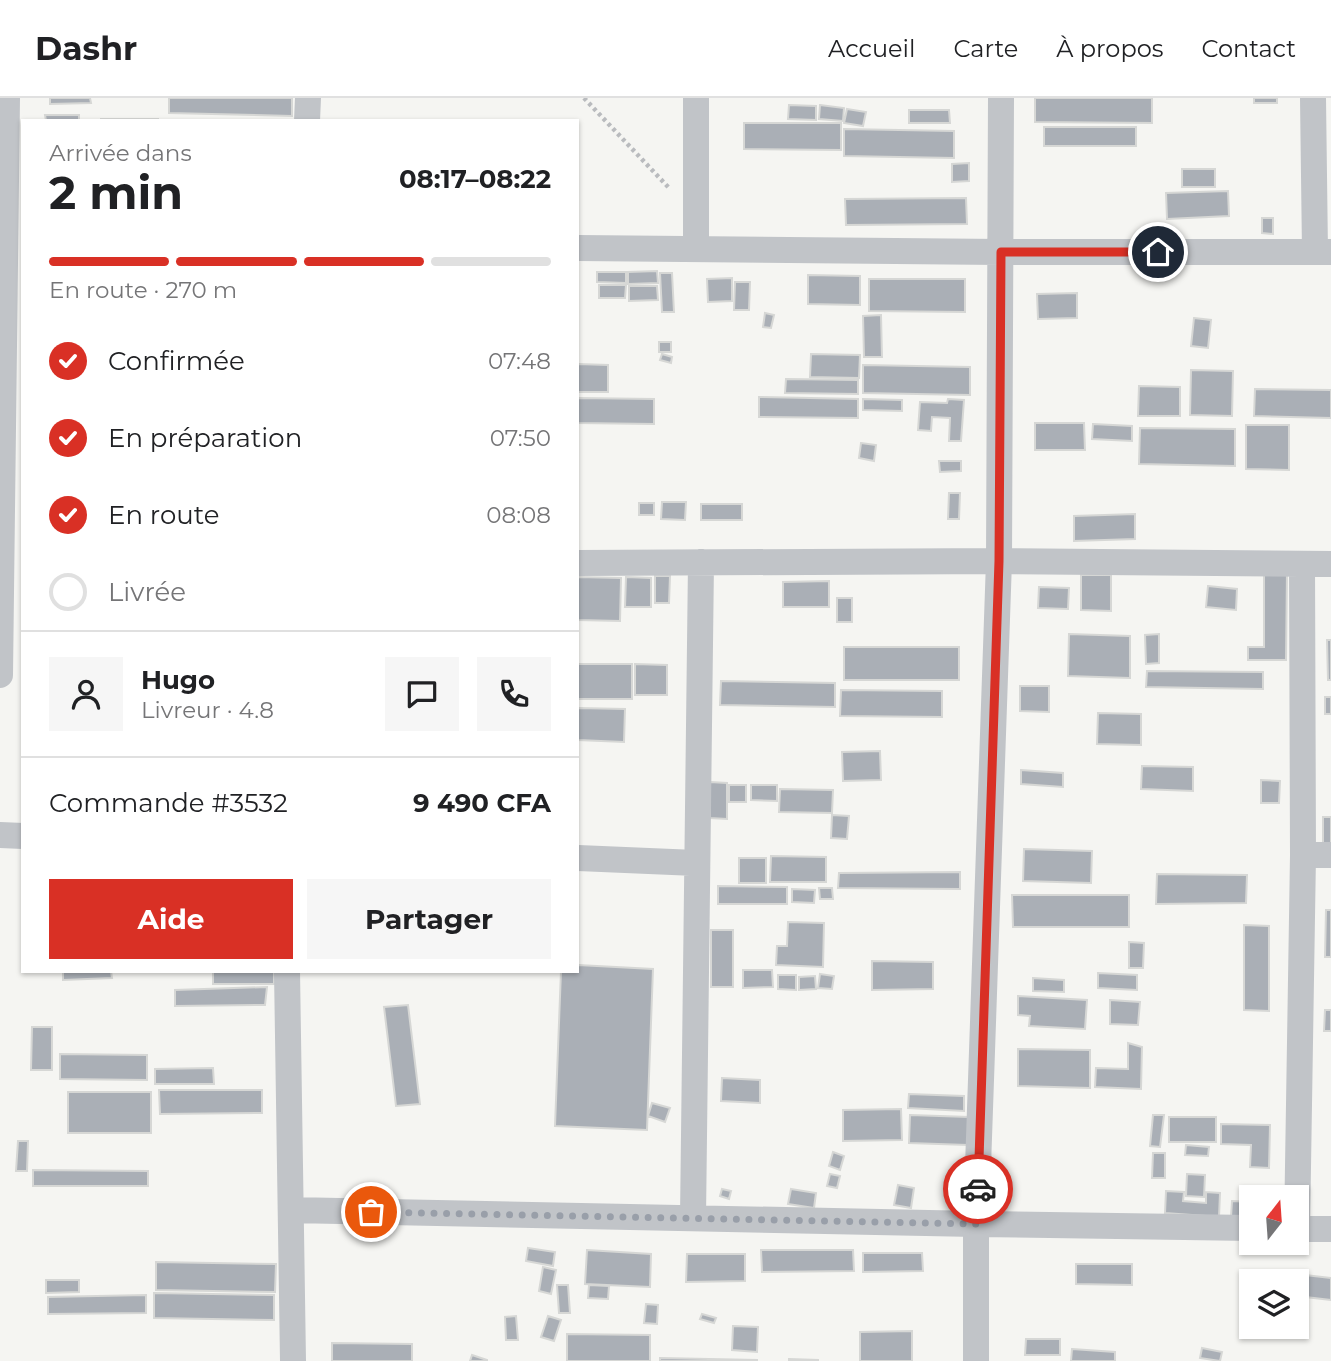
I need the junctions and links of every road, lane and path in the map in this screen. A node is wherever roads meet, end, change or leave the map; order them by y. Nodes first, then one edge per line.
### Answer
1 (7, 98) edge
2 (308, 98) edge
3 (584, 98) edge
4 (696, 98) edge
5 (1000, 98) edge
6 (1313, 98) edge
7 (307, 119) edge
8 (696, 216) junction
9 (579, 248) edge
10 (695, 249) junction
11 (1001, 252) junction
12 (1323, 252) edge
13 (999, 561) junction
14 (8, 562) edge
15 (701, 562) junction
16 (579, 563) edge
17 (1302, 564) junction
18 (1331, 564) edge
19 (0, 675) edge
20 (0, 835) edge
21 (21, 836) edge
22 (1303, 855) junction
23 (1331, 855) edge
24 (579, 858) edge
25 (696, 863) junction
26 (287, 973) edge
27 (1298, 1185) edge
28 (290, 1210) junction
29 (693, 1218) junction
30 (976, 1224) junction
31 (1239, 1228) edge
32 (1309, 1229) edge
33 (1331, 1229) edge
34 (293, 1361) edge
35 (976, 1361) edge

1 - 14 street
2 - 7 street
3 - 8 path
4 - 8 street
5 - 11 street
6 - 12 street
8 - 10 street
9 - 10 street
10 - 11 street
11 - 12 street
11 - 13 street
13 - 15 street
13 - 17 street
13 - 30 street
14 - 19 street
15 - 16 street
15 - 25 street
17 - 18 street
17 - 22 street
20 - 21 street
22 - 23 street
22 - 27 street
24 - 25 street
25 - 29 street
26 - 28 street
28 - 29 street
28 - 34 street
29 - 30 street
30 - 31 street
30 - 35 street
32 - 33 street

